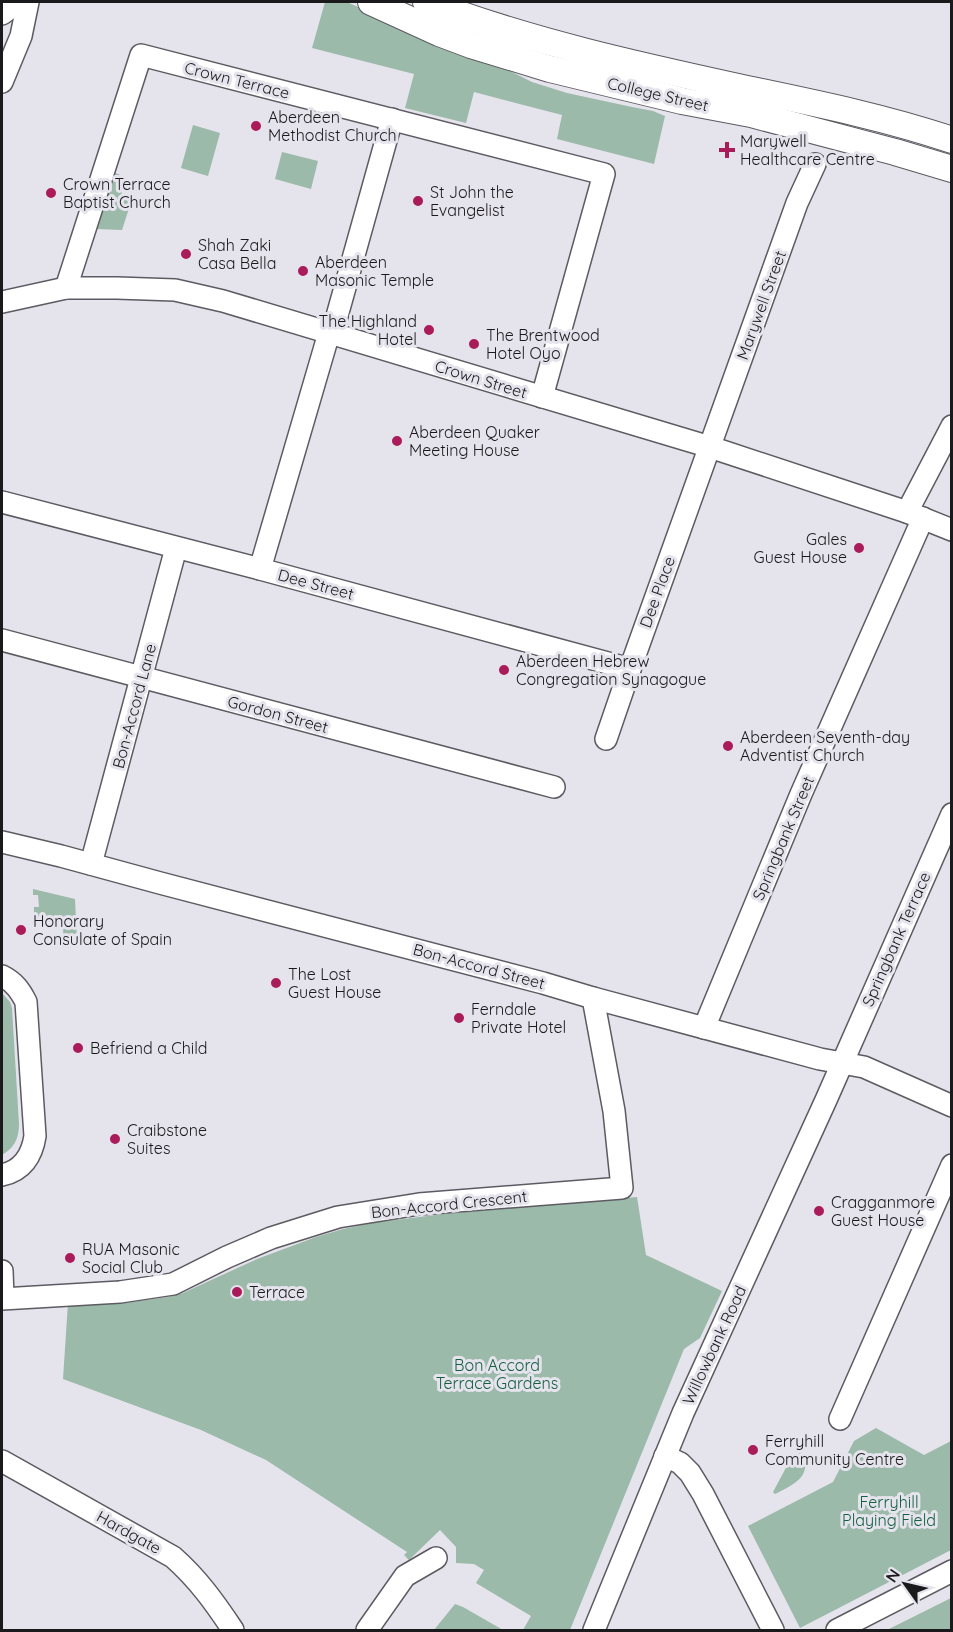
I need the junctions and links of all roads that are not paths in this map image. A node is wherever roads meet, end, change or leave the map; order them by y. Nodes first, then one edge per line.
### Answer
1 (18, 2) edge
2 (28, 2) edge
3 (371, 2) edge
4 (426, 2) edge
5 (2, 14) edge
6 (2, 82) edge
7 (392, 119) junction
8 (951, 140) edge
9 (815, 164) dead end
10 (951, 170) edge
11 (66, 288) junction
12 (2, 302) edge
13 (330, 334) junction
14 (542, 397) junction
15 (951, 426) edge
16 (710, 447) junction
17 (2, 502) edge
18 (915, 515) junction
19 (951, 530) edge
20 (176, 548) junction
21 (260, 569) junction
22 (2, 640) edge
23 (630, 669) junction
24 (141, 678) junction
25 (606, 739) dead end
26 (554, 787) dead end
27 (951, 814) edge
28 (2, 842) edge
29 (91, 864) junction
30 (2, 976) edge
31 (593, 998) junction
32 (704, 1028) junction
33 (842, 1063) junction
34 (951, 1106) edge
35 (951, 1165) edge
36 (2, 1175) edge
37 (2, 1271) edge
38 (2, 1298) edge
39 (840, 1419) dead end
40 (665, 1456) junction
41 (2, 1461) edge
42 (436, 1558) dead end
43 (951, 1570) edge
44 (233, 1630) edge
45 (366, 1630) edge
46 (594, 1630) edge
47 (774, 1630) edge
48 (837, 1630) edge

1 - 5 street
2 - 6 street
3 - 10 main road, College Street
4 - 8 main road, College Street
7 - 11 street, Crown Terrace
7 - 13 street
7 - 14 street, Crown Terrace
9 - 16 street, Marywell Street
11 - 12 street, Crown Street
11 - 13 street, Crown Street
13 - 14 street, Crown Street
13 - 21 street
14 - 16 street, Crown Street
15 - 18 street, Springbank Street
16 - 18 street, Crown Street
16 - 23 street, Dee Place
17 - 20 street, Dee Street
18 - 19 street, Crown Street
18 - 32 street, Springbank Street
20 - 21 street, Dee Street
20 - 24 street, Bon-Accord Lane
21 - 23 street, Dee Street
22 - 24 street, Gordon Street
23 - 25 street, Dee Place
24 - 26 street, Gordon Street
24 - 29 street, Bon-Accord Lane
27 - 33 street, Springbank Terrace
28 - 29 street, Bon-Accord Street
29 - 31 street, Bon-Accord Street
30 - 36 street
31 - 32 street, Bon-Accord Street
31 - 38 street, Bon-Accord Crescent
32 - 33 street, Bon-Accord Street
33 - 34 street, Bon-Accord Street
33 - 40 street, Willowbank Road
35 - 39 street
37 - 38 street
40 - 46 street, Willowbank Road
40 - 47 street
41 - 44 street, Hardgate
42 - 45 street
43 - 48 street

